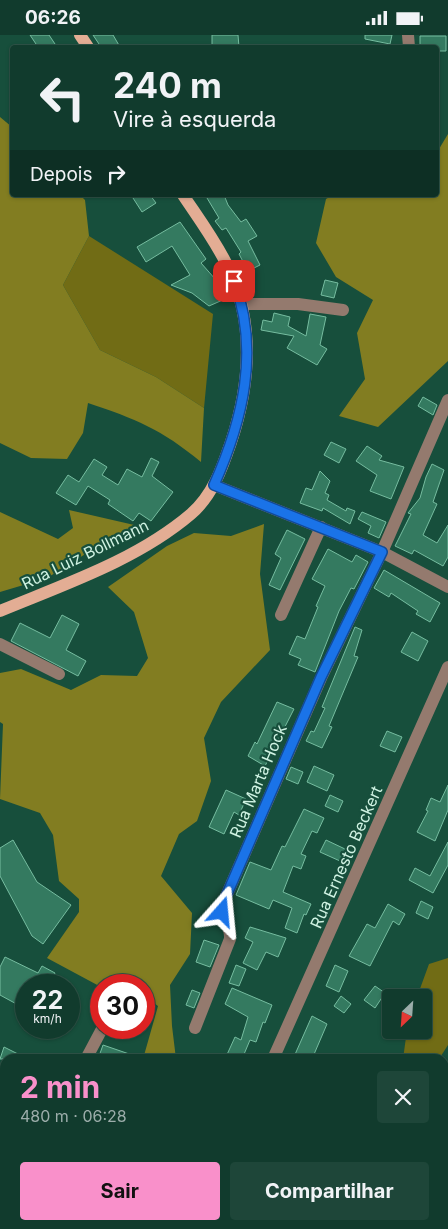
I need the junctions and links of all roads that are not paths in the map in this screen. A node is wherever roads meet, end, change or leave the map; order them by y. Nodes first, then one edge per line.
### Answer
1 (184, 197) edge
2 (242, 304) junction
3 (344, 309) dead end
4 (448, 400) edge
5 (214, 485) junction
6 (320, 527) junction
7 (382, 552) junction
8 (448, 587) edge
9 (0, 611) edge
10 (281, 615) dead end
11 (0, 644) edge
12 (448, 667) edge
13 (59, 675) dead end
14 (195, 1028) dead end
15 (97, 1039) edge
16 (89, 1054) edge
17 (275, 1054) edge

1 - 2 main road, Rua Luiz Bollmann
2 - 3 street
2 - 5 main road, Rua Luiz Bollmann
4 - 7 street, Rua Marta Hock
5 - 6 street
5 - 9 main road, Rua Luiz Bollmann
6 - 7 street
6 - 10 street
7 - 8 street
7 - 14 street, Rua Marta Hock
11 - 13 street
12 - 17 street, Rua Ernesto Beckert
15 - 16 street

